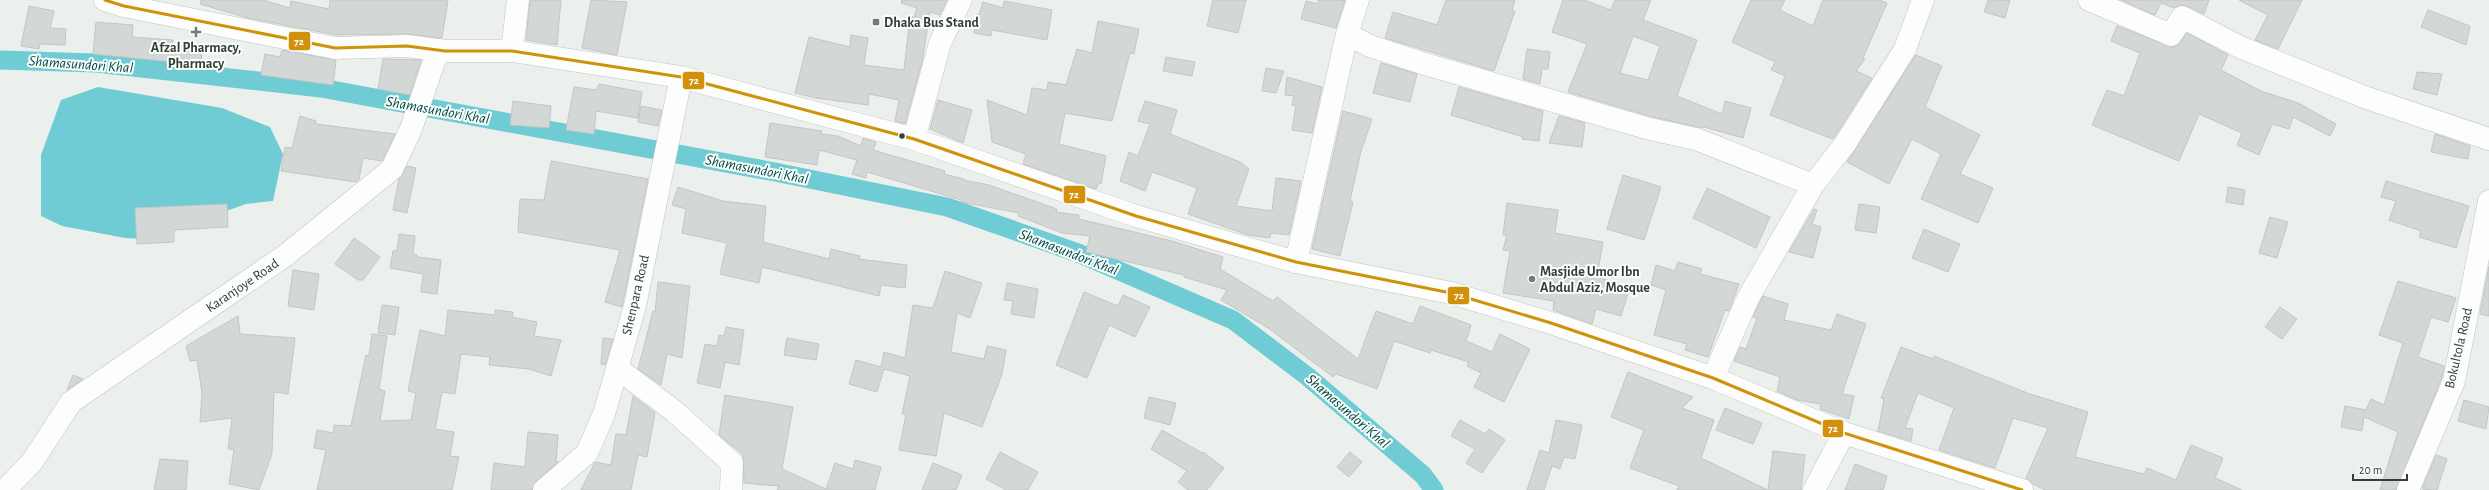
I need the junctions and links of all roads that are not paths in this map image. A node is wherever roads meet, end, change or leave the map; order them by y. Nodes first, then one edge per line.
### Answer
1 (106, 0) edge
2 (518, 0) edge
3 (961, 0) edge
4 (1358, 0) edge
5 (1923, 0) edge
6 (2089, 0) edge
7 (1347, 34) junction
8 (438, 50) junction
9 (512, 52) junction
10 (681, 77) junction
11 (914, 139) junction
12 (2489, 139) edge
13 (1814, 185) junction
14 (2489, 201) edge
15 (1296, 262) junction
16 (617, 368) junction
17 (1713, 378) junction
18 (1844, 433) junction
19 (5, 490) edge
20 (544, 490) edge
21 (731, 490) edge
22 (1814, 490) edge
23 (2022, 490) edge
24 (2408, 490) edge

1 - 8 street
2 - 9 street
3 - 11 street
4 - 7 street
5 - 13 street
6 - 12 street
7 - 13 street
7 - 15 street
8 - 9 street
8 - 19 street, Karanjoye Road
9 - 10 street
10 - 11 street
10 - 16 street, Shenpara Road
11 - 15 street
13 - 17 street
14 - 24 street, Bokultola Road
15 - 17 street
16 - 20 street, Shenpara Road
16 - 21 street
17 - 18 street
18 - 22 street
18 - 23 street

